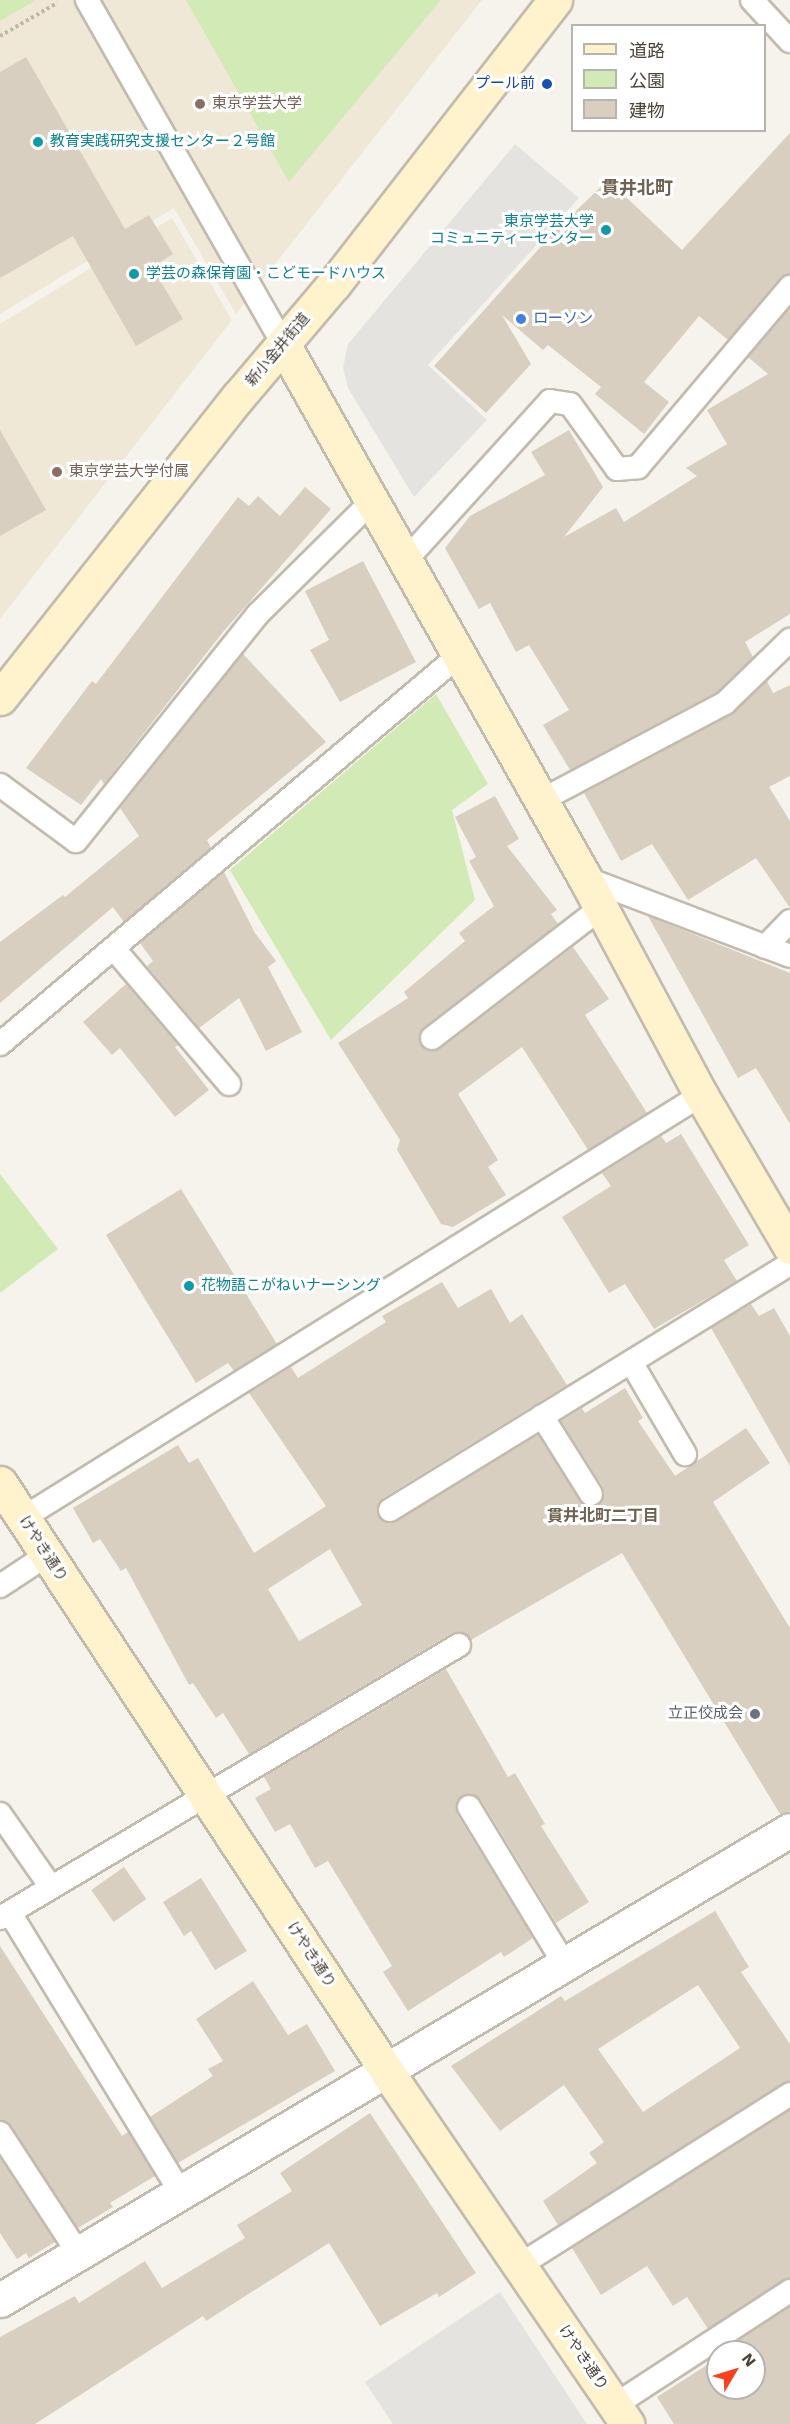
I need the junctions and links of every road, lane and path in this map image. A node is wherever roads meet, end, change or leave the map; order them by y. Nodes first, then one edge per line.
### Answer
1 (63, 0) edge
2 (87, 0) edge
3 (555, 0) edge
4 (752, 0) edge
5 (0, 36) edge
6 (790, 41) edge
7 (790, 287) edge
8 (283, 344) junction
9 (371, 502) junction
10 (405, 561) junction
11 (790, 640) edge
12 (457, 657) junction
13 (0, 698) edge
14 (0, 784) edge
15 (540, 801) junction
16 (585, 878) junction
17 (601, 908) junction
18 (790, 921) edge
19 (765, 947) junction
20 (115, 950) junction
21 (790, 956) edge
22 (432, 1038) dead end
23 (0, 1044) edge
24 (228, 1084) dead end
25 (701, 1095) junction
26 (790, 1247) edge
27 (790, 1264) edge
28 (631, 1362) junction
29 (542, 1416) junction
30 (685, 1454) dead end
31 (0, 1483) edge
32 (591, 1494) dead end
33 (390, 1510) dead end
34 (23, 1518) junction
35 (47, 1556) junction
36 (0, 1586) edge
37 (459, 1646) dead end
38 (206, 1796) junction
39 (469, 1807) dead end
40 (0, 1814) edge
41 (790, 1830) edge
42 (51, 1887) junction
43 (5, 1915) edge
44 (564, 1964) junction
45 (388, 2073) junction
46 (790, 2094) edge
47 (0, 2133) edge
48 (180, 2192) junction
49 (79, 2254) junction
50 (520, 2265) junction
51 (790, 2291) edge
52 (0, 2301) edge
53 (621, 2415) edge

1 - 5 path
2 - 8 lane
3 - 8 street, 新小金井街道
4 - 6 lane
7 - 10 lane
8 - 9 street
8 - 13 street, 新小金井街道
9 - 10 street
9 - 14 lane
10 - 12 street
11 - 15 lane
12 - 15 street
12 - 20 lane
15 - 16 street
16 - 17 street
16 - 19 lane
17 - 22 lane
17 - 25 street
18 - 19 lane
19 - 21 lane
20 - 23 lane
20 - 24 lane
25 - 26 street
25 - 34 lane
27 - 28 lane
28 - 29 lane
28 - 30 lane
29 - 32 lane
29 - 33 lane
31 - 34 street, けやき通り
34 - 35 street, けやき通り
35 - 36 lane
35 - 38 street, けやき通り
37 - 38 lane
38 - 42 lane
38 - 45 street, けやき通り
39 - 44 lane
40 - 42 lane
41 - 44 street
42 - 43 lane
43 - 48 lane
44 - 45 street
45 - 48 street
45 - 50 street, けやき通り
46 - 50 lane
47 - 49 lane
48 - 49 street
49 - 52 street
50 - 53 street, けやき通り
51 - 53 lane

